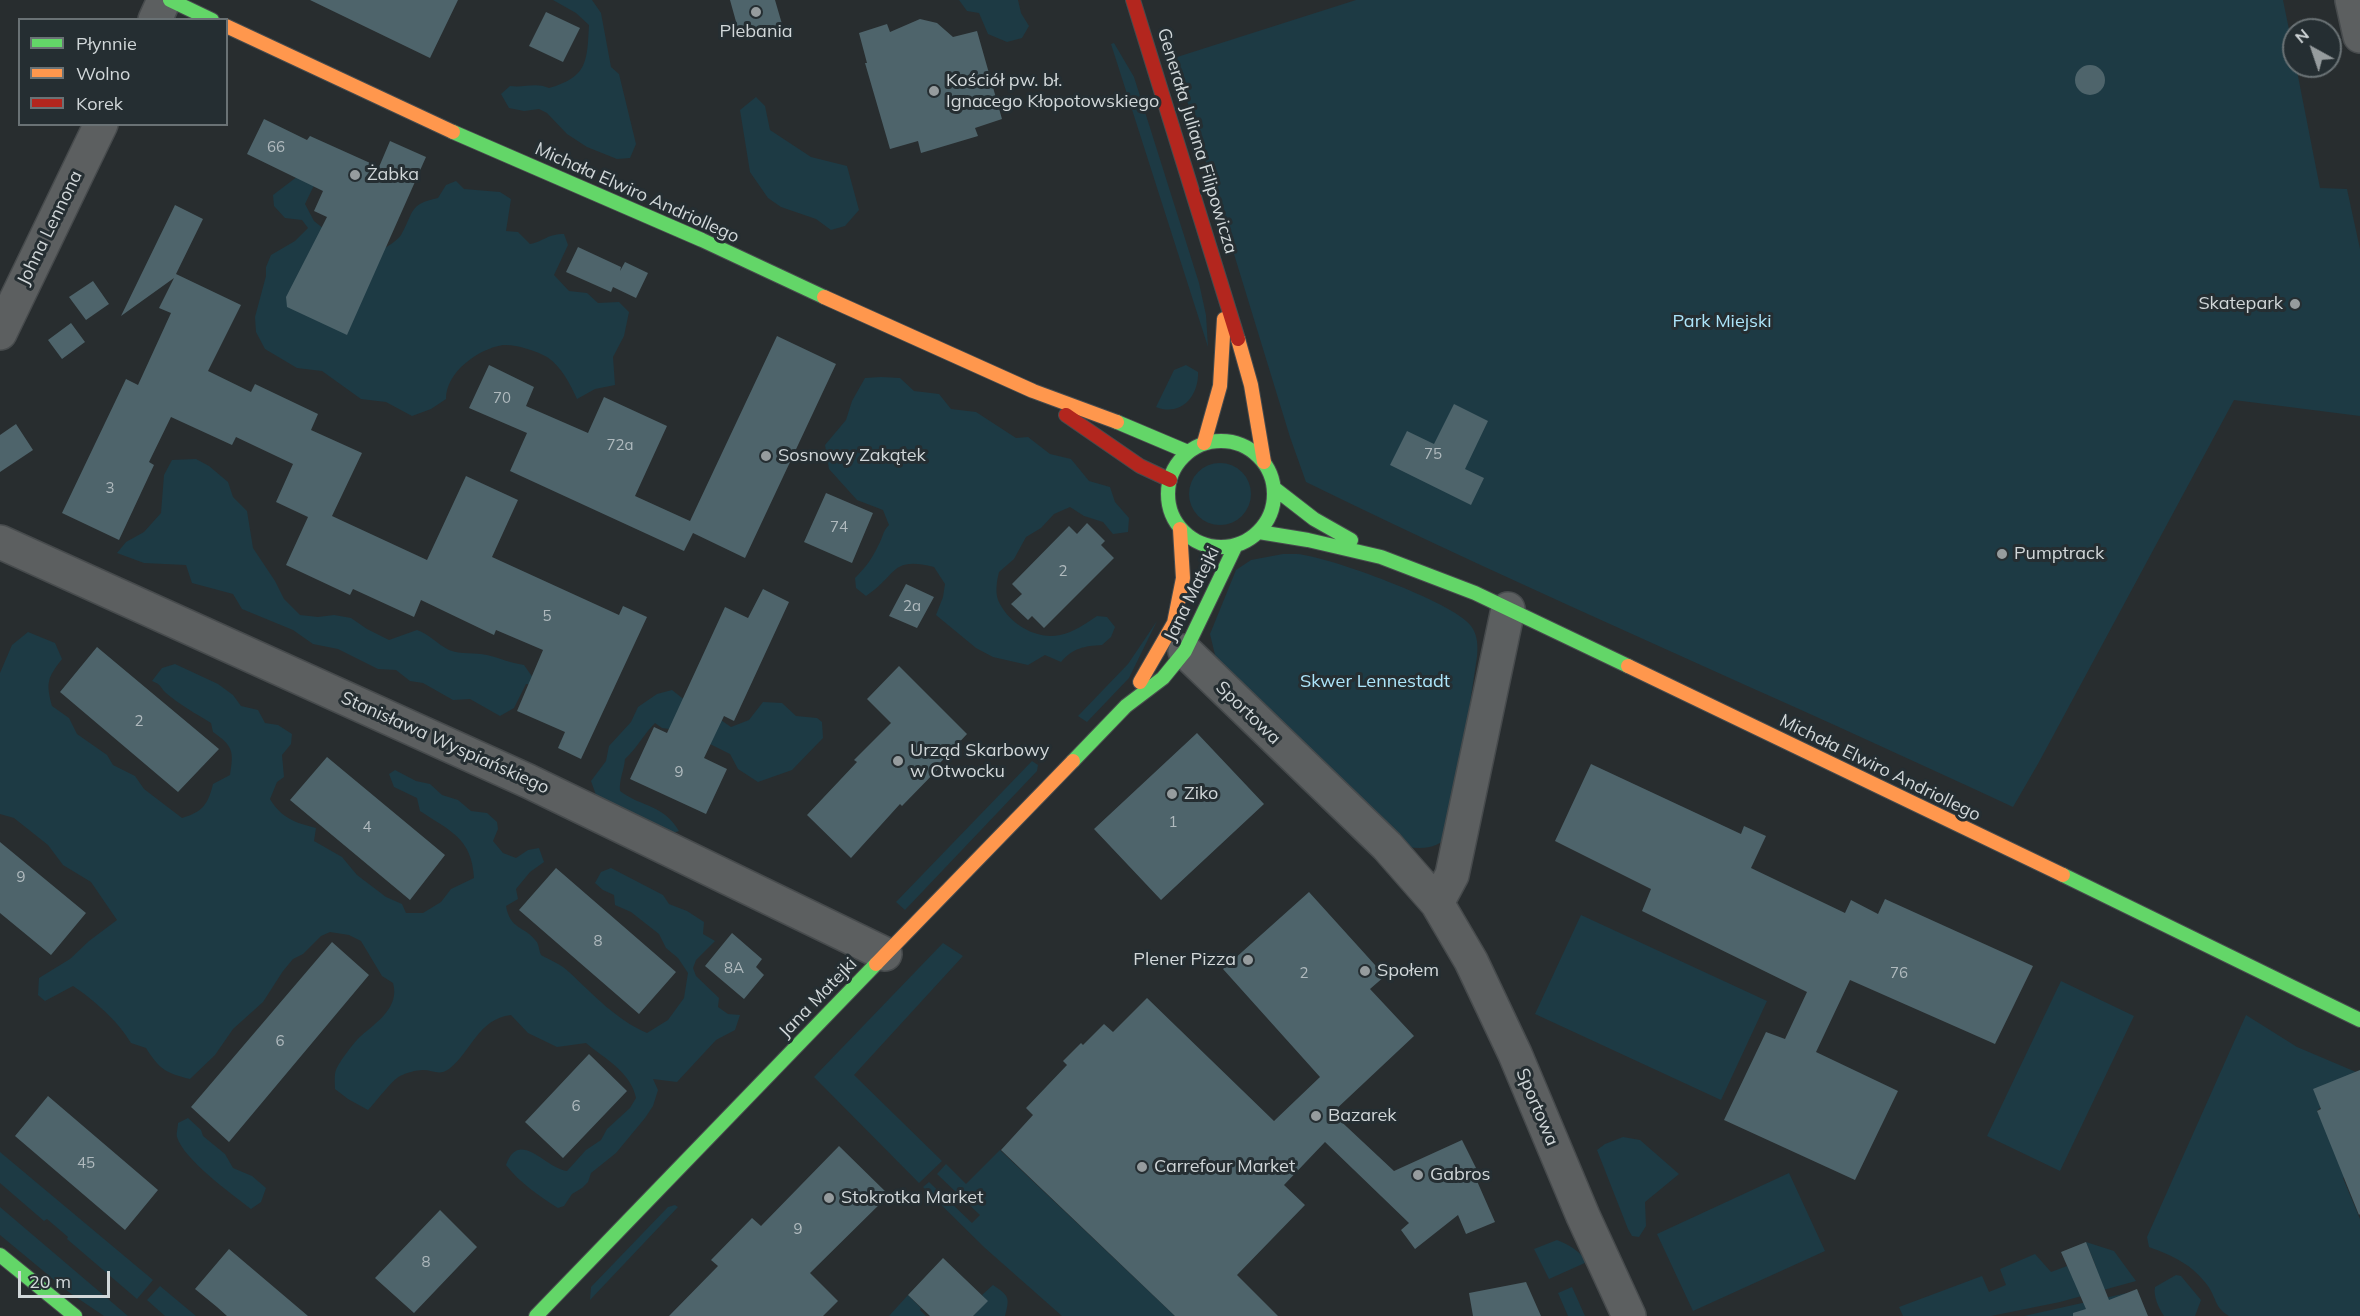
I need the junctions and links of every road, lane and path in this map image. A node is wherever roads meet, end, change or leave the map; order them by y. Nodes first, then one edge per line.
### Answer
1 (164, 0) edge
2 (170, 0) edge
3 (1133, 0) edge
4 (2352, 0) edge
5 (155, 18) edge
6 (208, 18) edge
7 (228, 27) edge
8 (2360, 36) edge
9 (100, 126) edge
10 (1226, 294) junction
11 (0, 333) edge
12 (1033, 391) junction
13 (1204, 443) junction
14 (1188, 452) junction
15 (1264, 462) junction
16 (1170, 480) junction
17 (1274, 488) junction
18 (1180, 529) junction
19 (1259, 532) junction
20 (0, 542) edge
21 (1236, 545) junction
22 (1381, 557) junction
23 (1508, 609) junction
24 (1185, 651) junction
25 (1126, 706) junction
26 (1437, 903) junction
27 (885, 954) junction
28 (2360, 1020) edge
29 (0, 1255) edge
30 (75, 1316) edge
31 (536, 1316) edge
32 (1629, 1316) edge

1 - 5 street
2 - 6 street
3 - 10 street, Generała Juliana Filipowicza
4 - 8 street
7 - 12 street, Michała Elwiro Andriollego
9 - 11 street, Johna Lennona
10 - 13 street
10 - 15 street, Generała Juliana Filipowicza
12 - 14 street, Michała Elwiro Andriollego
12 - 16 street, Michała Elwiro Andriollego
13 - 14 street
13 - 15 street
14 - 16 street
15 - 17 street
16 - 18 street
17 - 19 street
17 - 22 street, Michała Elwiro Andriollego
18 - 21 street
18 - 25 street, Jana Matejki
19 - 21 street
19 - 22 street, Michała Elwiro Andriollego
20 - 27 street, Stanisława Wyspiańskiego
21 - 24 street, Jana Matejki
22 - 23 street, Michała Elwiro Andriollego
23 - 26 street
23 - 28 street, Michała Elwiro Andriollego
24 - 25 street, Jana Matejki
24 - 26 street, Sportowa
25 - 27 street, Jana Matejki
26 - 32 street, Sportowa
27 - 31 street, Jana Matejki
29 - 30 street

